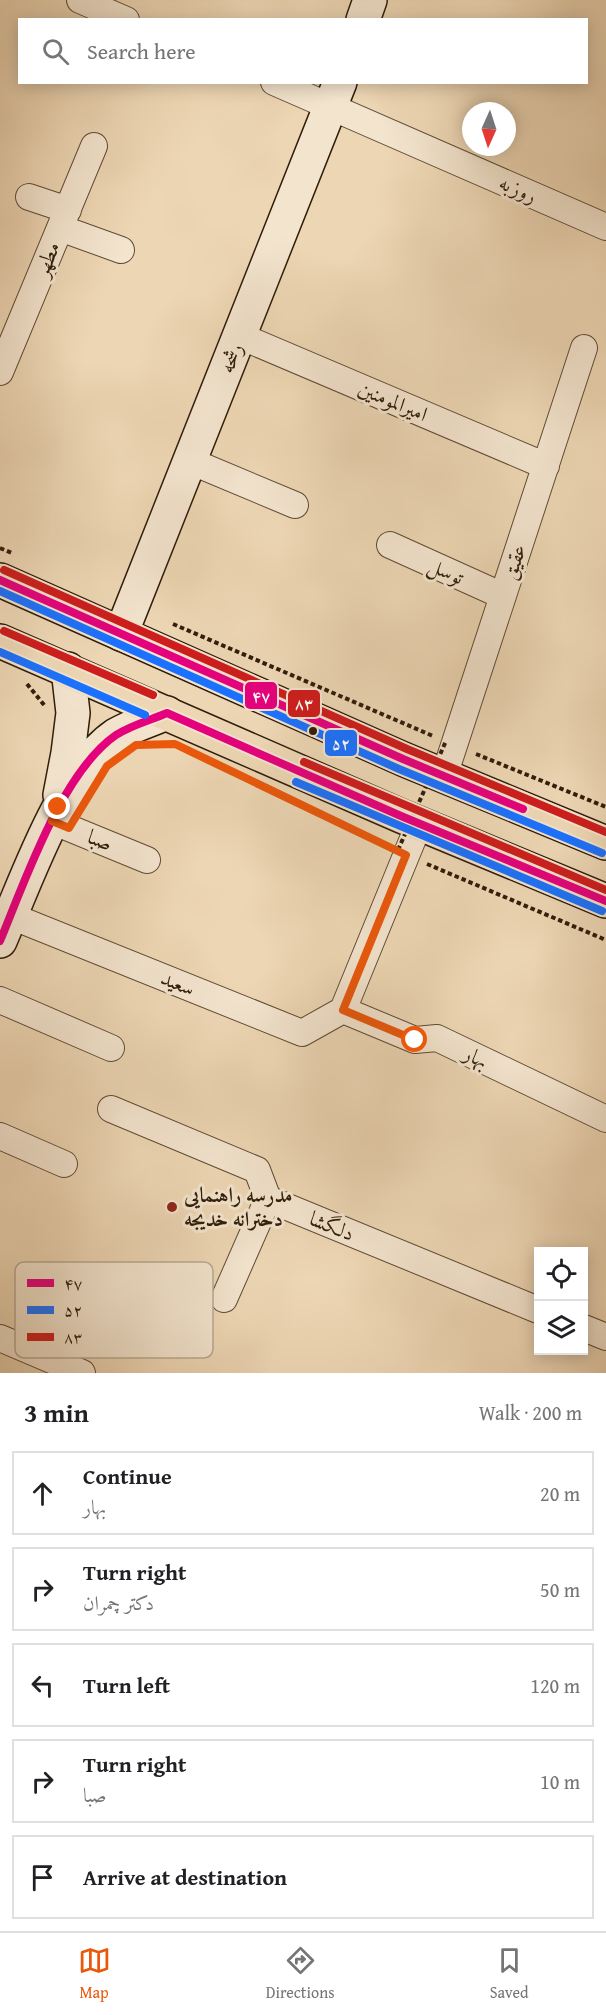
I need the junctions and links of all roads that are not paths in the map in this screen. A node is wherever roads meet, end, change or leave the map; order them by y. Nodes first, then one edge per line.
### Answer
1 (80, 0) edge
2 (370, 0) edge
3 (121, 18) edge
4 (364, 18) edge
5 (284, 84) edge
6 (336, 95) edge
7 (94, 146) dead end
8 (29, 197) dead end
9 (64, 219) junction
10 (606, 227) edge
11 (121, 250) dead end
12 (240, 336) junction
13 (584, 348) dead end
14 (0, 372) edge
15 (190, 461) junction
16 (546, 466) junction
17 (295, 505) dead end
18 (390, 545) dead end
19 (0, 580) edge
20 (503, 596) junction
21 (126, 620) junction
22 (0, 641) edge
23 (68, 669) junction
24 (167, 713) junction
25 (444, 776) junction
26 (55, 814) junction
27 (419, 824) junction
28 (606, 843) edge
29 (147, 860) dead end
30 (606, 901) edge
31 (5, 928) edge
32 (0, 1000) edge
33 (343, 1010) junction
34 (111, 1048) dead end
35 (111, 1109) dead end
36 (606, 1119) edge
37 (0, 1136) edge
38 (63, 1164) dead end
39 (268, 1199) junction
40 (225, 1299) dead end
41 (534, 1308) edge
42 (588, 1330) edge
43 (606, 1337) edge
44 (0, 1338) edge
45 (15, 1344) edge
46 (47, 1358) edge
47 (82, 1373) edge

1 - 3 street
2 - 4 street
5 - 6 street, روزبه
6 - 10 street, روزبه
6 - 12 street, رشحه
7 - 9 street, مطهر
8 - 9 street
9 - 11 street
9 - 14 street, مطهر
12 - 15 street, رشحه
12 - 16 street, امیرالمومنین
13 - 16 street, عقیق
15 - 17 street
15 - 21 street, رشحه
16 - 20 street, عقیق
18 - 20 street, توسل
19 - 21 main road
20 - 25 street, عقیق
21 - 25 main road
22 - 23 main road
23 - 24 main road
23 - 26 street
24 - 26 street
24 - 27 main road
25 - 28 main road
26 - 29 street, صبا
26 - 31 street
27 - 30 main road
27 - 33 street
31 - 33 street, سعید
32 - 34 street
33 - 36 street, بهار
35 - 39 street
37 - 38 street
39 - 40 street
39 - 41 street, دلگشا
42 - 43 street
44 - 45 street
46 - 47 street

